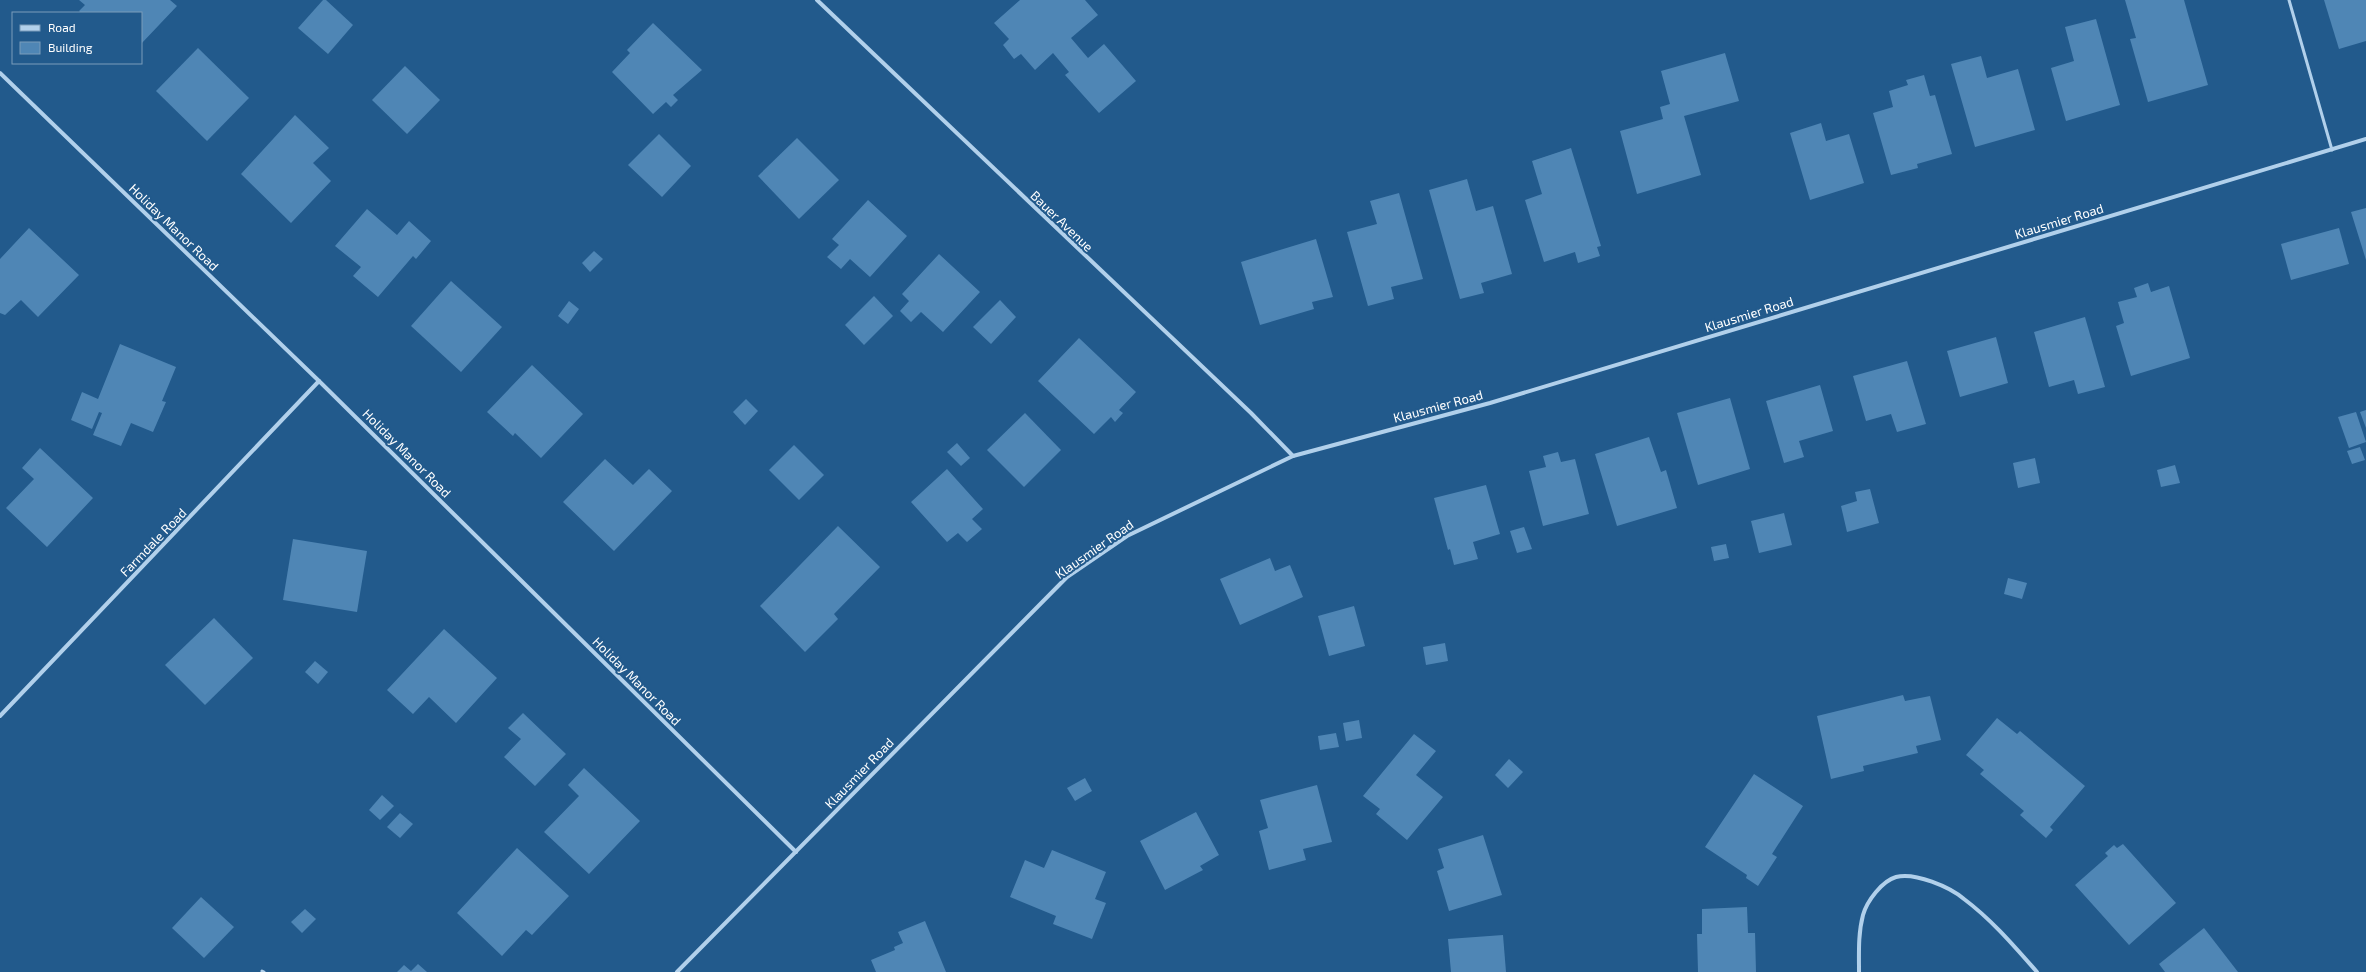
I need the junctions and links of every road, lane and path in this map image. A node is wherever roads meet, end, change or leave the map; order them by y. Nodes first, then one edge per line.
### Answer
1 (817, 0) edge
2 (2289, 0) edge
3 (0, 73) edge
4 (2366, 139) edge
5 (2332, 150) junction
6 (319, 381) junction
7 (1293, 456) junction
8 (0, 716) edge
9 (796, 852) junction
10 (677, 972) edge
11 (1859, 972) edge
12 (2036, 972) edge

1 - 7 street, Bauer Avenue
2 - 5 lane
3 - 6 street, Holiday Manor Road
4 - 5 street, Klausmier Road
5 - 7 street, Klausmier Road
6 - 8 street, Farmdale Road
6 - 9 street, Holiday Manor Road
7 - 9 street, Klausmier Road
9 - 10 street, Klausmier Road
11 - 12 street

